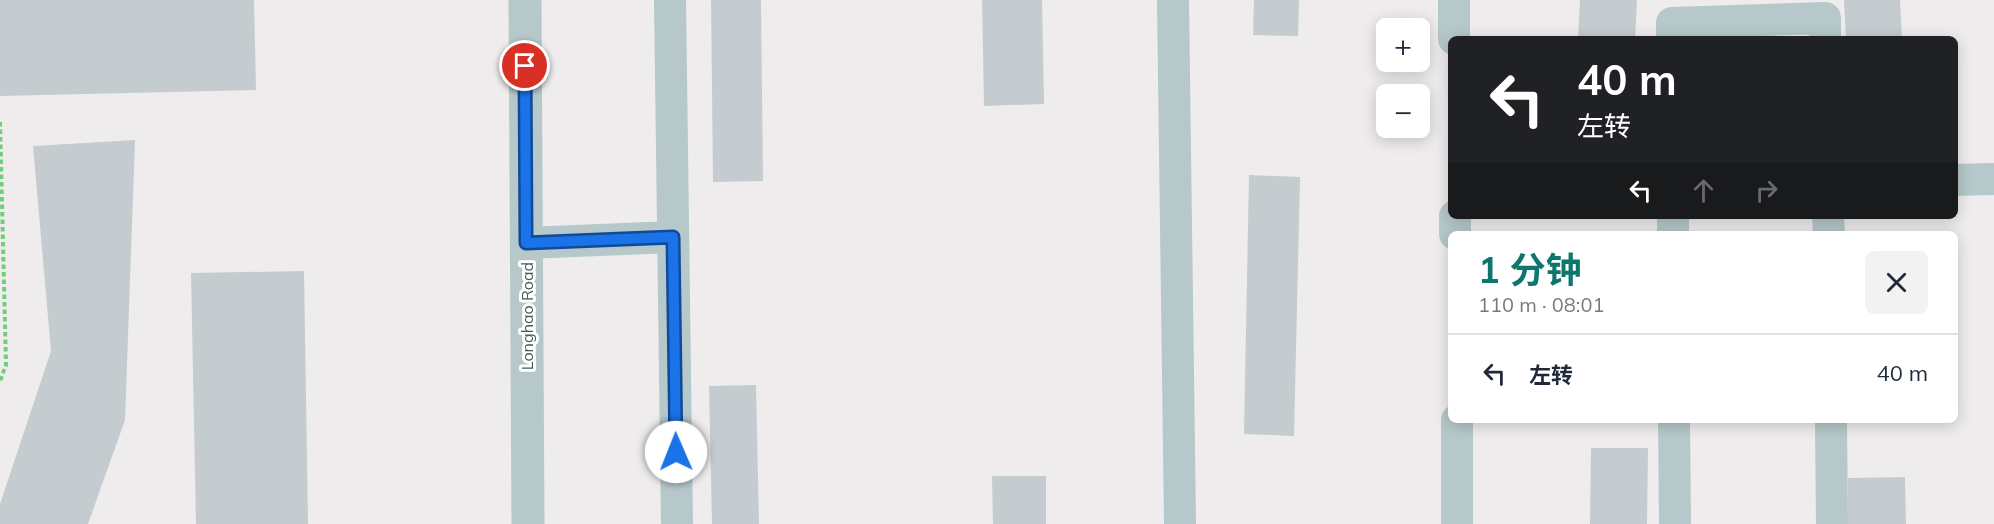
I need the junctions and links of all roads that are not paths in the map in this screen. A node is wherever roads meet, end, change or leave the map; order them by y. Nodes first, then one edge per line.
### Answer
1 (525, 0) edge
2 (670, 0) edge
3 (1173, 0) edge
4 (1454, 0) edge
5 (1824, 19) edge
6 (1672, 21) edge
7 (1454, 36) edge
8 (1994, 179) edge
9 (1958, 180) edge
10 (673, 237) junction
11 (526, 243) junction
12 (1456, 423) edge
13 (1674, 423) edge
14 (1831, 423) edge
15 (528, 524) edge
16 (677, 524) edge
17 (1180, 524) edge
18 (1457, 524) edge
19 (1675, 524) edge
20 (1832, 524) edge

1 - 11 street, Longhao Road
2 - 10 street
3 - 17 street
4 - 7 street
5 - 6 street
8 - 9 street
10 - 11 street
10 - 16 street
11 - 15 street, Longhao Road
12 - 18 street
13 - 19 street
14 - 20 street

